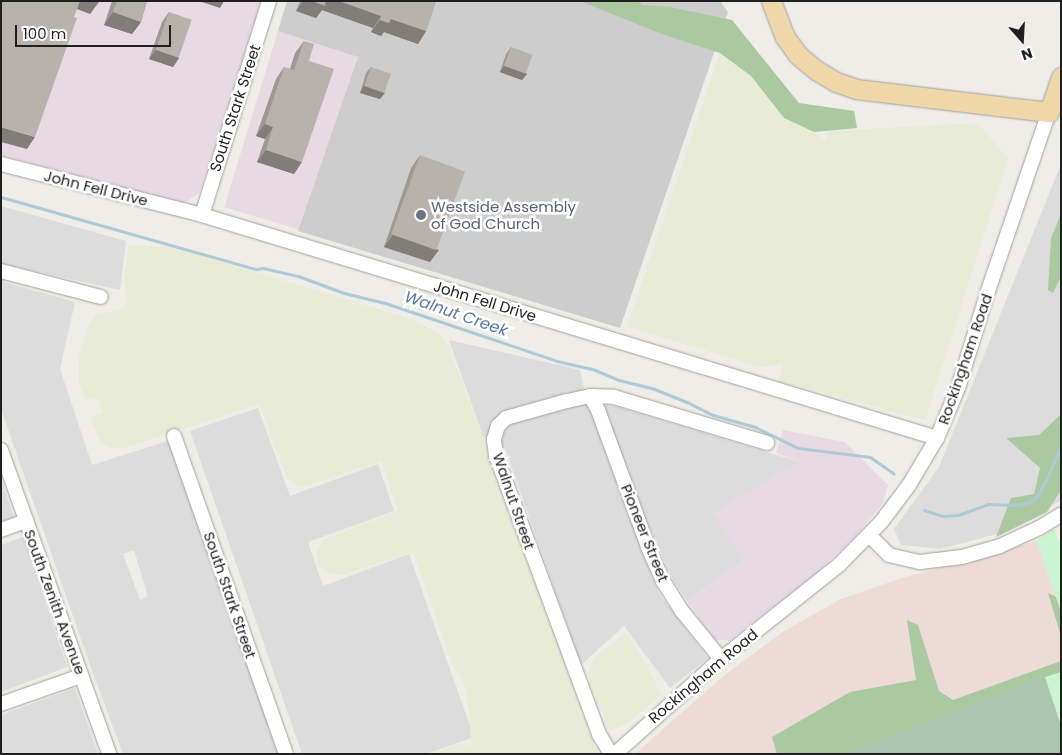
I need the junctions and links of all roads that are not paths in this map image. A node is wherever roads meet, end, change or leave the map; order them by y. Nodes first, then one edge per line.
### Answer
1 (269, 1) edge
2 (771, 1) edge
3 (1061, 77) edge
4 (1049, 112) junction
5 (1, 164) edge
6 (202, 215) junction
7 (1, 272) edge
8 (101, 297) dead end
9 (590, 396) junction
10 (174, 436) dead end
11 (937, 438) junction
12 (767, 443) dead end
13 (1, 450) edge
14 (1061, 514) edge
15 (26, 521) junction
16 (1, 530) edge
17 (869, 534) junction
18 (721, 658) junction
19 (81, 676) junction
20 (1, 704) edge
21 (109, 754) edge
22 (286, 754) edge
23 (613, 754) edge

1 - 6 street, South Stark Street
2 - 4 main road
3 - 4 main road, Rockingham Road
4 - 11 street, Rockingham Road
5 - 6 street, John Fell Drive
6 - 11 street, John Fell Drive
7 - 8 street
9 - 12 street, Walnut Street
9 - 18 street, Pioneer Street
9 - 23 street, Walnut Street
10 - 22 street, South Stark Street
11 - 17 street, Rockingham Road
13 - 15 street, South Zenith Avenue
14 - 17 street
15 - 16 street
15 - 19 street, South Zenith Avenue
17 - 18 street, Rockingham Road
18 - 23 street, Rockingham Road
19 - 20 street
19 - 21 street, South Zenith Avenue

